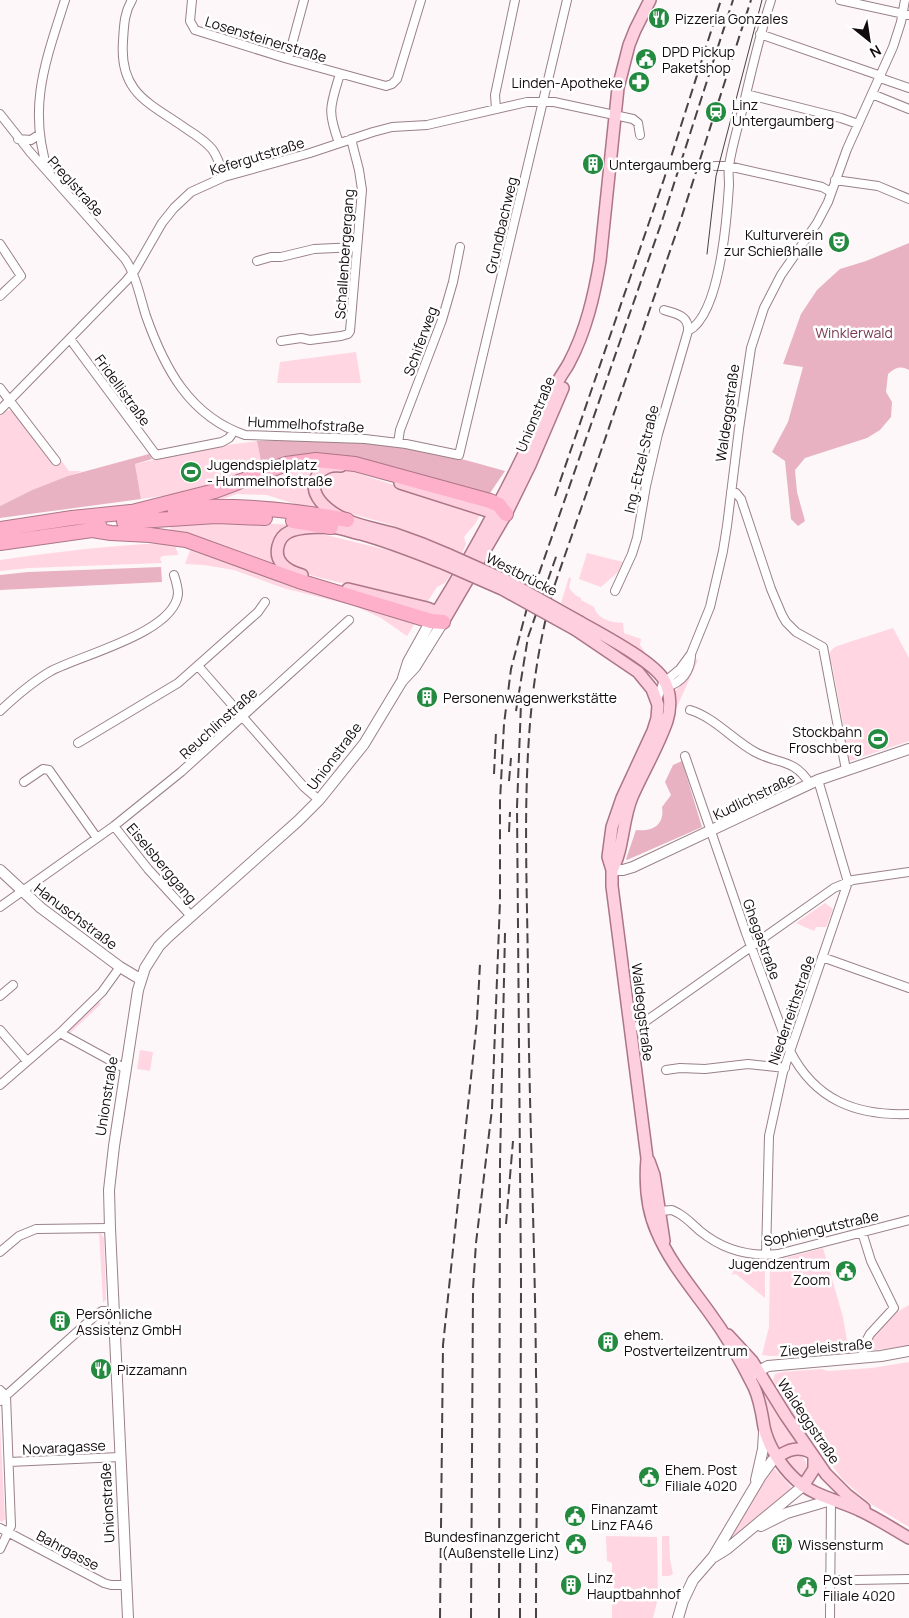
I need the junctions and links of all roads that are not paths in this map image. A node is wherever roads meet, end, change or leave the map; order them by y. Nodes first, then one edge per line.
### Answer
1 (65, 0) edge
2 (132, 0) edge
3 (192, 0) edge
4 (304, 0) edge
5 (421, 0) edge
6 (515, 0) edge
7 (567, 0) edge
8 (650, 0) edge
9 (658, 0) edge
10 (771, 0) edge
11 (840, 0) edge
12 (905, 0) edge
13 (852, 1) edge
14 (906, 14) edge
15 (760, 34) junction
16 (288, 59) junction
17 (340, 74) junction
18 (880, 77) junction
19 (909, 88) edge
20 (746, 94) junction
21 (872, 94) junction
22 (543, 102) junction
23 (496, 109) junction
24 (909, 109) edge
25 (0, 114) edge
26 (616, 115) junction
27 (858, 124) junction
28 (40, 134) junction
29 (640, 135) dead end
30 (18, 139) junction
31 (351, 139) junction
32 (339, 143) junction
33 (716, 166) dead end
34 (728, 166) junction
35 (49, 174) junction
36 (224, 177) junction
37 (835, 180) junction
38 (831, 192) junction
39 (909, 199) edge
40 (0, 244) edge
41 (357, 247) junction
42 (460, 247) dead end
43 (257, 261) dead end
44 (132, 274) junction
45 (0, 296) edge
46 (664, 310) dead end
47 (688, 331) junction
48 (70, 339) junction
49 (281, 341) dead end
50 (0, 388) edge
51 (10, 401) junction
52 (0, 410) edge
53 (234, 431) junction
54 (398, 442) junction
55 (156, 455) joint
56 (459, 455) joint
57 (56, 461) dead end
58 (731, 492) junction
59 (500, 511) junction
60 (132, 512) junction
61 (347, 520) junction
62 (331, 527) junction
63 (0, 529) edge
64 (92, 530) junction
65 (0, 542) edge
66 (447, 559) junction
67 (174, 575) dead end
68 (615, 591) dead end
69 (265, 602) dead end
70 (437, 618) junction
71 (349, 620) dead end
72 (578, 626) junction
73 (199, 667) junction
74 (642, 676) junction
75 (664, 684) junction
76 (657, 700) junction
77 (690, 710) dead end
78 (0, 711) edge
79 (243, 718) junction
80 (78, 743) dead end
81 (909, 749) edge
82 (685, 756) dead end
83 (846, 770) junction
84 (24, 782) dead end
85 (814, 782) junction
86 (319, 800) junction
87 (114, 826) junction
88 (712, 831) junction
89 (97, 838) junction
90 (0, 870) edge
91 (612, 870) junction
92 (909, 872) edge
93 (848, 882) junction
94 (22, 891) junction
95 (0, 906) edge
96 (191, 916) junction
97 (751, 946) junction
98 (822, 957) junction
99 (120, 967) junction
100 (140, 979) junction
101 (13, 985) dead end
102 (909, 988) edge
103 (0, 996) edge
104 (629, 1027) junction
105 (0, 1030) edge
106 (60, 1033) junction
107 (790, 1051) junction
108 (28, 1061) junction
109 (784, 1068) junction
110 (126, 1069) junction
111 (666, 1070) dead end
112 (0, 1085) edge
113 (909, 1114) edge
114 (647, 1158) junction
115 (660, 1211) junction
116 (909, 1220) edge
117 (110, 1228) junction
118 (862, 1232) junction
119 (665, 1247) junction
120 (0, 1252) edge
121 (766, 1255) junction
122 (113, 1311) junction
123 (909, 1351) edge
124 (862, 1358) junction
125 (753, 1374) junction
126 (0, 1390) edge
127 (3, 1399) edge
128 (765, 1429) junction
129 (812, 1455) junction
130 (120, 1457) junction
131 (777, 1457) junction
132 (9, 1462) junction
133 (803, 1486) junction
134 (753, 1490) junction
135 (832, 1500) junction
136 (883, 1523) junction
137 (0, 1528) edge
138 (9, 1533) junction
139 (909, 1538) edge
140 (736, 1541) junction
141 (0, 1549) edge
142 (713, 1557) junction
143 (909, 1579) edge
144 (830, 1580) junction
145 (845, 1580) dead end
146 (856, 1580) dead end
147 (127, 1585) junction
148 (128, 1618) edge
149 (678, 1618) edge
150 (830, 1618) edge

1 - 28 street
2 - 36 street
3 - 16 street, Losensteinerstraße
4 - 16 street
5 - 17 street, Losensteinerstraße
6 - 23 street
7 - 22 street, Grundbachweg
8 - 26 main road, Unionstraße
9 - 26 main road, Unionstraße
10 - 15 street, Ing.-Etzel-Straße
11 - 13 street
12 - 14 street, Waldeggstraße
13 - 14 street
14 - 18 street, Waldeggstraße
15 - 18 street
15 - 20 street, Ing.-Etzel-Straße
16 - 17 street, Losensteinerstraße
17 - 32 street, Losensteinerstraße
18 - 19 street
18 - 21 street, Waldeggstraße
20 - 27 street
20 - 34 street, Ing.-Etzel-Straße
21 - 24 street
21 - 27 street, Waldeggstraße
22 - 23 street, Kefergutstraße
22 - 26 street, Kefergutstraße
22 - 56 street, Grundbachweg
23 - 31 street, Kefergutstraße
25 - 30 street, Preglstraße
26 - 29 street
26 - 59 main road, Unionstraße
27 - 37 street, Waldeggstraße
28 - 30 street
28 - 35 street
30 - 35 street, Preglstraße
31 - 32 street, Kefergutstraße
31 - 41 street, Schallenbergergang
32 - 36 street, Kefergutstraße
33 - 34 street
34 - 38 street
34 - 47 street, Ing.-Etzel-Straße
35 - 44 street, Preglstraße
36 - 44 street, Kefergutstraße
37 - 38 street, Waldeggstraße
37 - 39 street
38 - 58 street, Waldeggstraße
40 - 45 street
41 - 43 street
41 - 49 street, Schallenbergergang
42 - 54 street, Schiferweg
44 - 48 street, Kefergutstraße
44 - 53 street, Preglstraße
46 - 47 street
47 - 68 street, Ing.-Etzel-Straße
48 - 51 street, Kefergutstraße
48 - 55 street, Fridellistraße
50 - 51 street
51 - 52 street, Kefergutstraße
51 - 57 street
53 - 54 street, Hummelhofstraße
53 - 55 street, Hummelhofstraße
54 - 56 street, Hummelhofstraße
58 - 75 street, Waldeggstraße
58 - 83 street
59 - 60 highway
59 - 61 main road
59 - 70 main road, Unionstraße
60 - 61 highway
60 - 63 highway
61 - 66 main road
62 - 64 highway
62 - 66 main road
62 - 70 main road
64 - 65 highway
64 - 70 highway
66 - 72 main road, Westbrücke, bridge
67 - 78 street
69 - 73 street
70 - 86 main road, Unionstraße
71 - 79 street, Reuchlinstraße
72 - 74 main road
72 - 75 main road
73 - 79 street
73 - 80 street
74 - 75 main road
74 - 76 main road
75 - 76 street, Waldeggstraße
75 - 91 main road, Waldeggstraße
76 - 91 main road, Waldeggstraße
77 - 85 street
79 - 86 street
79 - 87 street, Reuchlinstraße
81 - 83 main road, Kudlichstraße
82 - 88 street, Ghegastraße
83 - 85 main road, Kudlichstraße
84 - 89 street
85 - 88 main road, Kudlichstraße
85 - 93 street
86 - 96 main road, Unionstraße
87 - 89 street, Reuchlinstraße
87 - 96 street, Eiselsberggang
88 - 91 main road, Kudlichstraße
88 - 97 street, Ghegastraße
89 - 94 street, Reuchlinstraße
90 - 94 main road, Hanuschstraße
91 - 104 main road, Waldeggstraße
92 - 93 street
93 - 97 street
93 - 98 street, Niederreithstraße
94 - 95 street, Reuchlinstraße
94 - 99 main road, Hanuschstraße
96 - 100 main road, Unionstraße
97 - 104 street
97 - 107 street, Ghegastraße
98 - 102 street
98 - 107 street, Niederreithstraße
99 - 100 main road, Hanuschstraße
99 - 106 street
100 - 110 main road, Unionstraße
101 - 103 street
104 - 114 main road, Waldeggstraße
105 - 108 street
106 - 108 street
106 - 110 street
107 - 109 street, Niederreithstraße
107 - 113 street, Ghegastraße
108 - 112 street
109 - 111 street
109 - 121 street, Niederreithstraße
110 - 117 main road, Unionstraße
114 - 115 main road, Waldeggstraße
114 - 119 main road, Waldeggstraße
115 - 119 main road, Waldeggstraße
115 - 121 street, Sophiengutstraße
116 - 118 street, Sophiengutstraße
117 - 120 street
117 - 122 main road, Unionstraße
118 - 121 street, Sophiengutstraße
118 - 124 street
119 - 125 main road, Waldeggstraße
122 - 127 street
122 - 130 main road, Unionstraße
123 - 124 main road, Ziegeleistraße
124 - 125 main road, Ziegeleistraße
125 - 128 main road, Waldeggstraße
125 - 129 main road, Waldeggstraße
126 - 127 street
127 - 132 street
128 - 131 main road, Waldeggstraße
128 - 134 main road
129 - 131 main road
129 - 133 main road
129 - 136 main road, Waldeggstraße
130 - 132 street, Novaragasse
130 - 147 main road, Unionstraße
131 - 133 main road, Waldeggstraße
131 - 134 main road
132 - 138 street
133 - 135 main road, Waldeggstraße
133 - 140 main road
134 - 142 main road
135 - 136 main road, Waldeggstraße
135 - 140 main road
135 - 144 street
136 - 139 main road, Waldeggstraße
137 - 138 street, Bahrgasse
138 - 141 street
138 - 147 street, Bahrgasse
140 - 142 main road
142 - 149 main road
143 - 146 street
144 - 145 street
144 - 150 street
147 - 148 main road, Unionstraße

